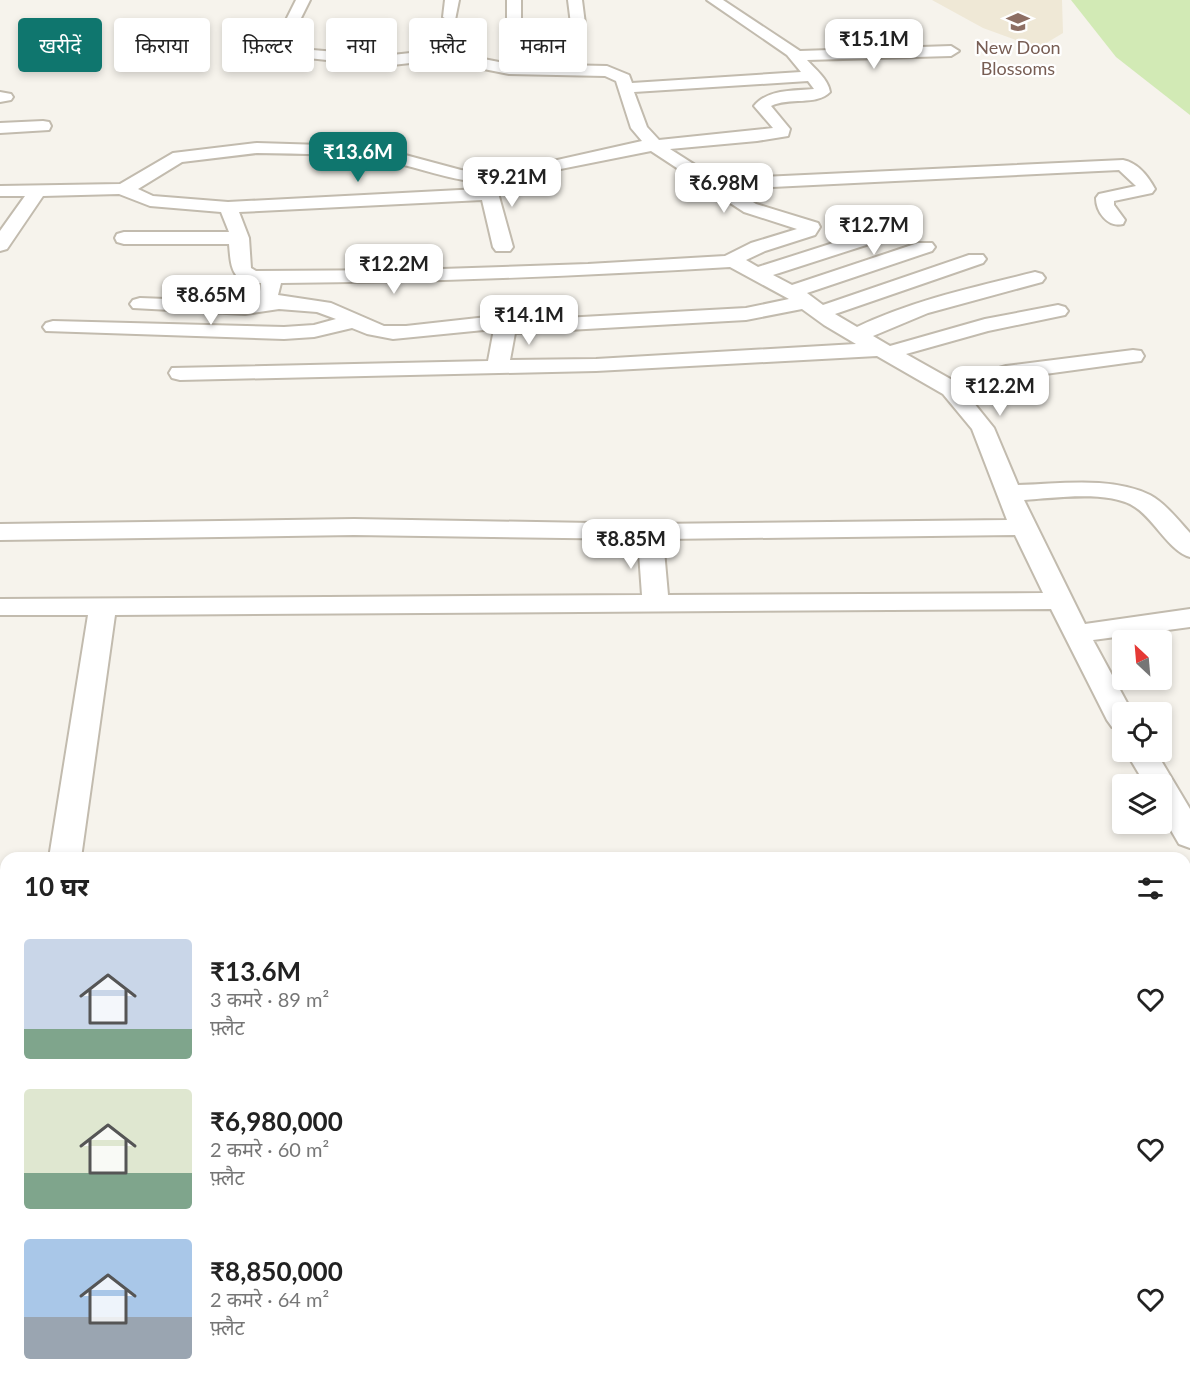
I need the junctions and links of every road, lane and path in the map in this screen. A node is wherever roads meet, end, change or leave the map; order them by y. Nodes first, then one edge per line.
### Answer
1 (303, 0) edge
2 (452, 0) edge
3 (514, 0) edge
4 (575, 0) edge
5 (714, 0) edge
6 (450, 17) dead end
7 (514, 18) edge
8 (577, 18) edge
9 (951, 51) dead end
10 (796, 56) junction
11 (814, 76) junction
12 (625, 88) junction
13 (43, 126) dead end
14 (0, 128) edge
15 (654, 145) junction
16 (713, 185) junction
17 (487, 187) junction
18 (122, 189) junction
19 (0, 191) edge
20 (37, 191) junction
21 (228, 207) junction
22 (1116, 220) dead end
23 (884, 233) dead end
24 (124, 238) dead end
25 (240, 238) junction
26 (0, 245) edge
27 (503, 247) dead end
28 (925, 247) dead end
29 (976, 259) dead end
30 (731, 260) junction
31 (756, 274) junction
32 (272, 276) junction
33 (1035, 278) dead end
34 (805, 302) junction
35 (277, 303) junction
36 (140, 304) dead end
37 (1058, 310) dead end
38 (353, 321) junction
39 (53, 327) dead end
40 (505, 327) junction
41 (856, 336) junction
42 (884, 351) junction
43 (1133, 356) dead end
44 (498, 367) junction
45 (180, 373) dead end
46 (951, 389) junction
47 (1011, 493) junction
48 (1024, 527) junction
49 (0, 532) edge
50 (651, 532) junction
51 (1190, 549) edge
52 (1060, 601) junction
53 (656, 604) junction
54 (0, 607) edge
55 (103, 607) junction
56 (1190, 618) edge
57 (1077, 634) junction
58 (1113, 702) edge
59 (1172, 806) edge
60 (1190, 837) edge
61 (66, 852) edge

1 - 12 street
2 - 6 street
3 - 7 street
4 - 8 street
5 - 10 street
9 - 10 street
10 - 11 street
11 - 12 street
11 - 15 street
12 - 15 street
13 - 14 street
15 - 16 street
15 - 17 street
16 - 22 street
16 - 30 street
17 - 18 street
17 - 21 street
17 - 27 street
18 - 20 street
18 - 21 street
19 - 20 street
20 - 26 street
21 - 25 street
23 - 31 street
24 - 25 street
25 - 32 street
28 - 34 street
29 - 34 street
30 - 31 street
30 - 32 street
31 - 34 street
32 - 35 street
33 - 41 street
34 - 40 street
34 - 41 street
35 - 36 street
35 - 38 street
37 - 42 street
38 - 39 street
38 - 40 street
40 - 44 street
41 - 42 street
42 - 44 street
42 - 46 street
43 - 46 street
44 - 45 street
46 - 47 street
47 - 48 street
47 - 51 street
48 - 50 street
48 - 52 street
49 - 50 street
50 - 53 street
52 - 53 street
52 - 57 street
53 - 55 street
54 - 55 street
55 - 61 street
56 - 57 street
57 - 58 street
59 - 60 street

